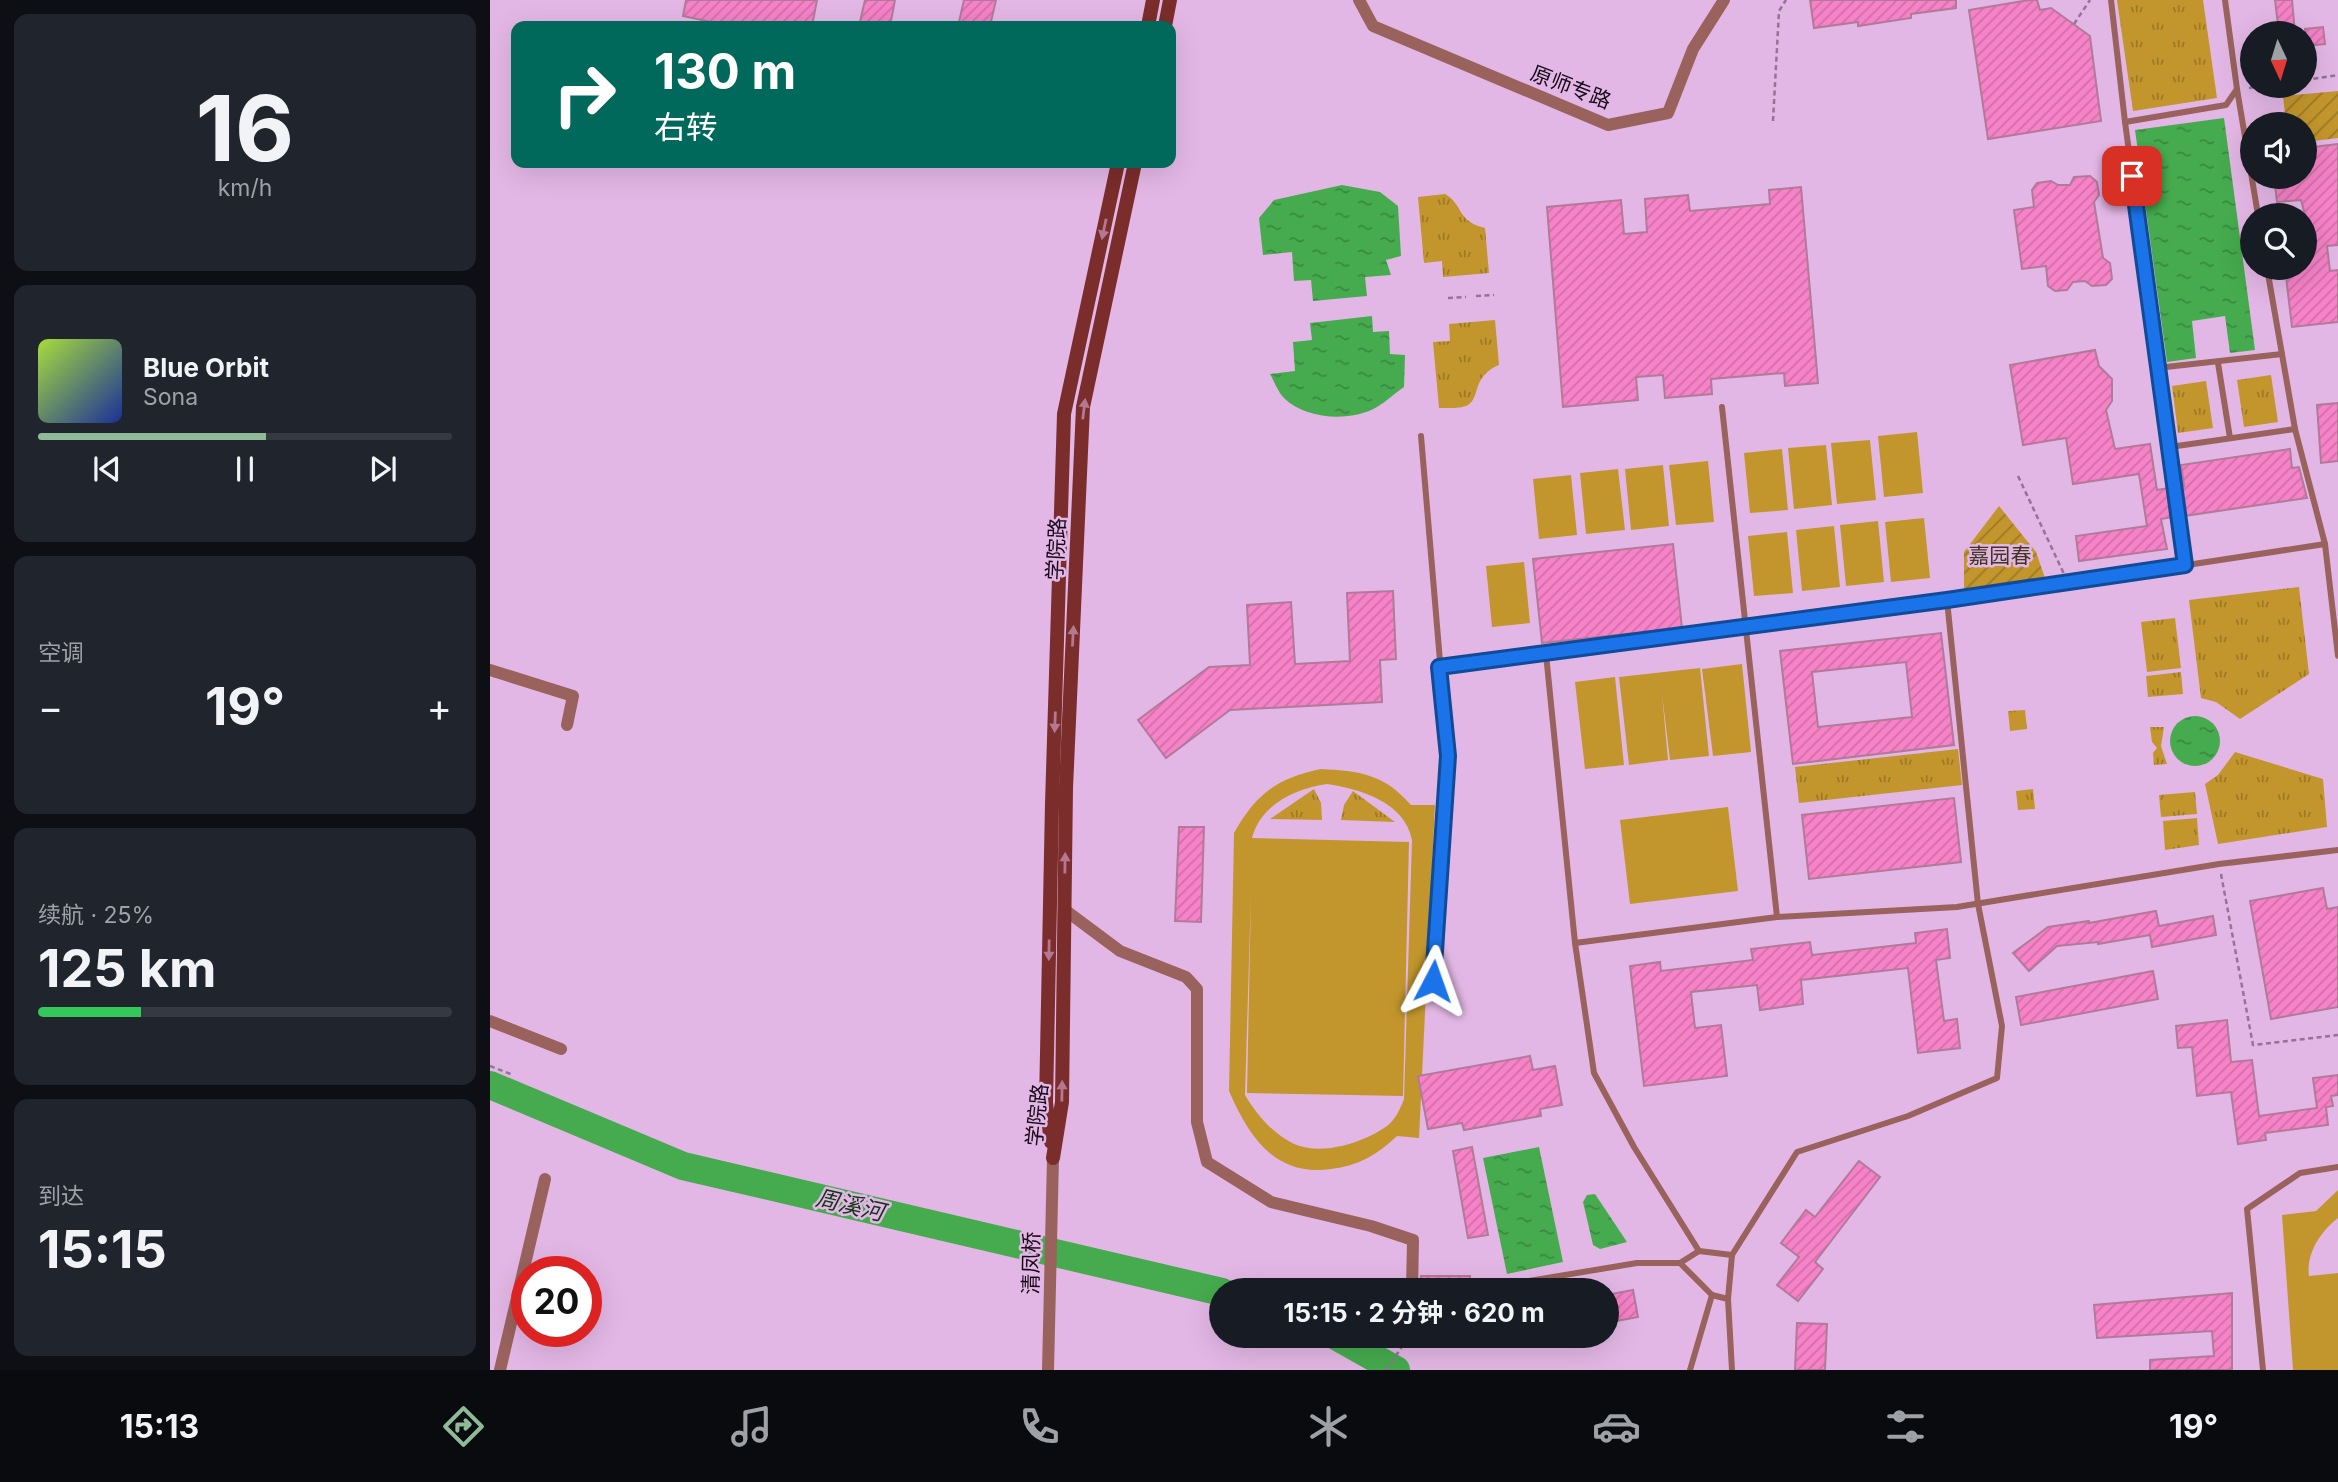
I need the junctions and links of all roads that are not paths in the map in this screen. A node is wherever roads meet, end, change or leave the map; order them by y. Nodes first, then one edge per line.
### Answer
1 (1153, 0) edge
2 (1170, 0) edge
3 (1359, 0) edge
4 (1724, 0) edge
5 (2111, 0) edge
6 (2225, 0) edge
7 (1149, 21) edge
8 (1166, 21) edge
9 (2237, 89) junction
10 (2124, 122) junction
11 (1117, 168) edge
12 (1134, 168) edge
13 (2256, 203) edge
14 (2269, 280) edge
15 (2282, 354) junction
16 (2218, 363) junction
17 (2157, 368) junction
18 (1721, 407) dead end
19 (2295, 429) junction
20 (1420, 436) dead end
21 (2230, 438) junction
22 (2170, 447) junction
23 (2325, 544) junction
24 (2185, 565) junction
25 (1947, 600) junction
26 (1744, 626) junction
27 (1546, 654) junction
28 (2338, 656) edge
29 (1439, 667) junction
30 (490, 670) edge
31 (567, 725) dead end
32 (2338, 850) edge
33 (1978, 904) junction
34 (1065, 909) junction
35 (1777, 917) junction
36 (1575, 943) junction
37 (1433, 981) dead end
38 (490, 1021) edge
39 (561, 1049) dead end
40 (1053, 1158) junction
41 (2338, 1167) edge
42 (545, 1179) dead end
43 (1699, 1251) junction
44 (1732, 1255) junction
45 (1680, 1263) junction
46 (1412, 1278) edge
47 (1547, 1278) edge
48 (1712, 1295) junction
49 (1728, 1299) junction
50 (500, 1370) edge
51 (1048, 1370) edge
52 (1690, 1370) edge
53 (1732, 1370) edge
54 (2263, 1370) edge

1 - 7 street
2 - 8 street
3 - 4 street, 原师专路
5 - 10 lane
6 - 9 lane
9 - 10 lane
9 - 13 lane
10 - 17 lane
11 -> 40 street, 学院路
34 -> 12 street, 学院路
14 - 15 lane
15 - 16 lane
15 - 19 lane
16 - 17 lane
16 - 21 lane
17 - 22 lane
18 - 26 lane
19 - 21 lane
19 - 23 lane
20 - 29 lane
21 - 22 lane
22 - 24 lane
23 - 24 lane
23 - 28 lane
24 - 25 lane
25 - 26 lane
25 - 33 lane
26 - 27 lane
26 - 35 lane
27 - 29 lane
27 - 36 lane
29 - 37 lane
30 - 31 street
32 - 33 lane
33 - 35 lane
33 - 44 lane
40 -> 34 street, 学院路
34 - 46 street
35 - 36 lane
36 - 43 lane
38 - 39 street
40 - 51 street, 清凤桥
41 - 54 lane
42 - 50 street
43 - 44 lane
43 - 45 lane
44 - 49 lane
45 - 47 lane
45 - 48 lane
48 - 49 lane
48 - 52 lane
49 - 53 lane

